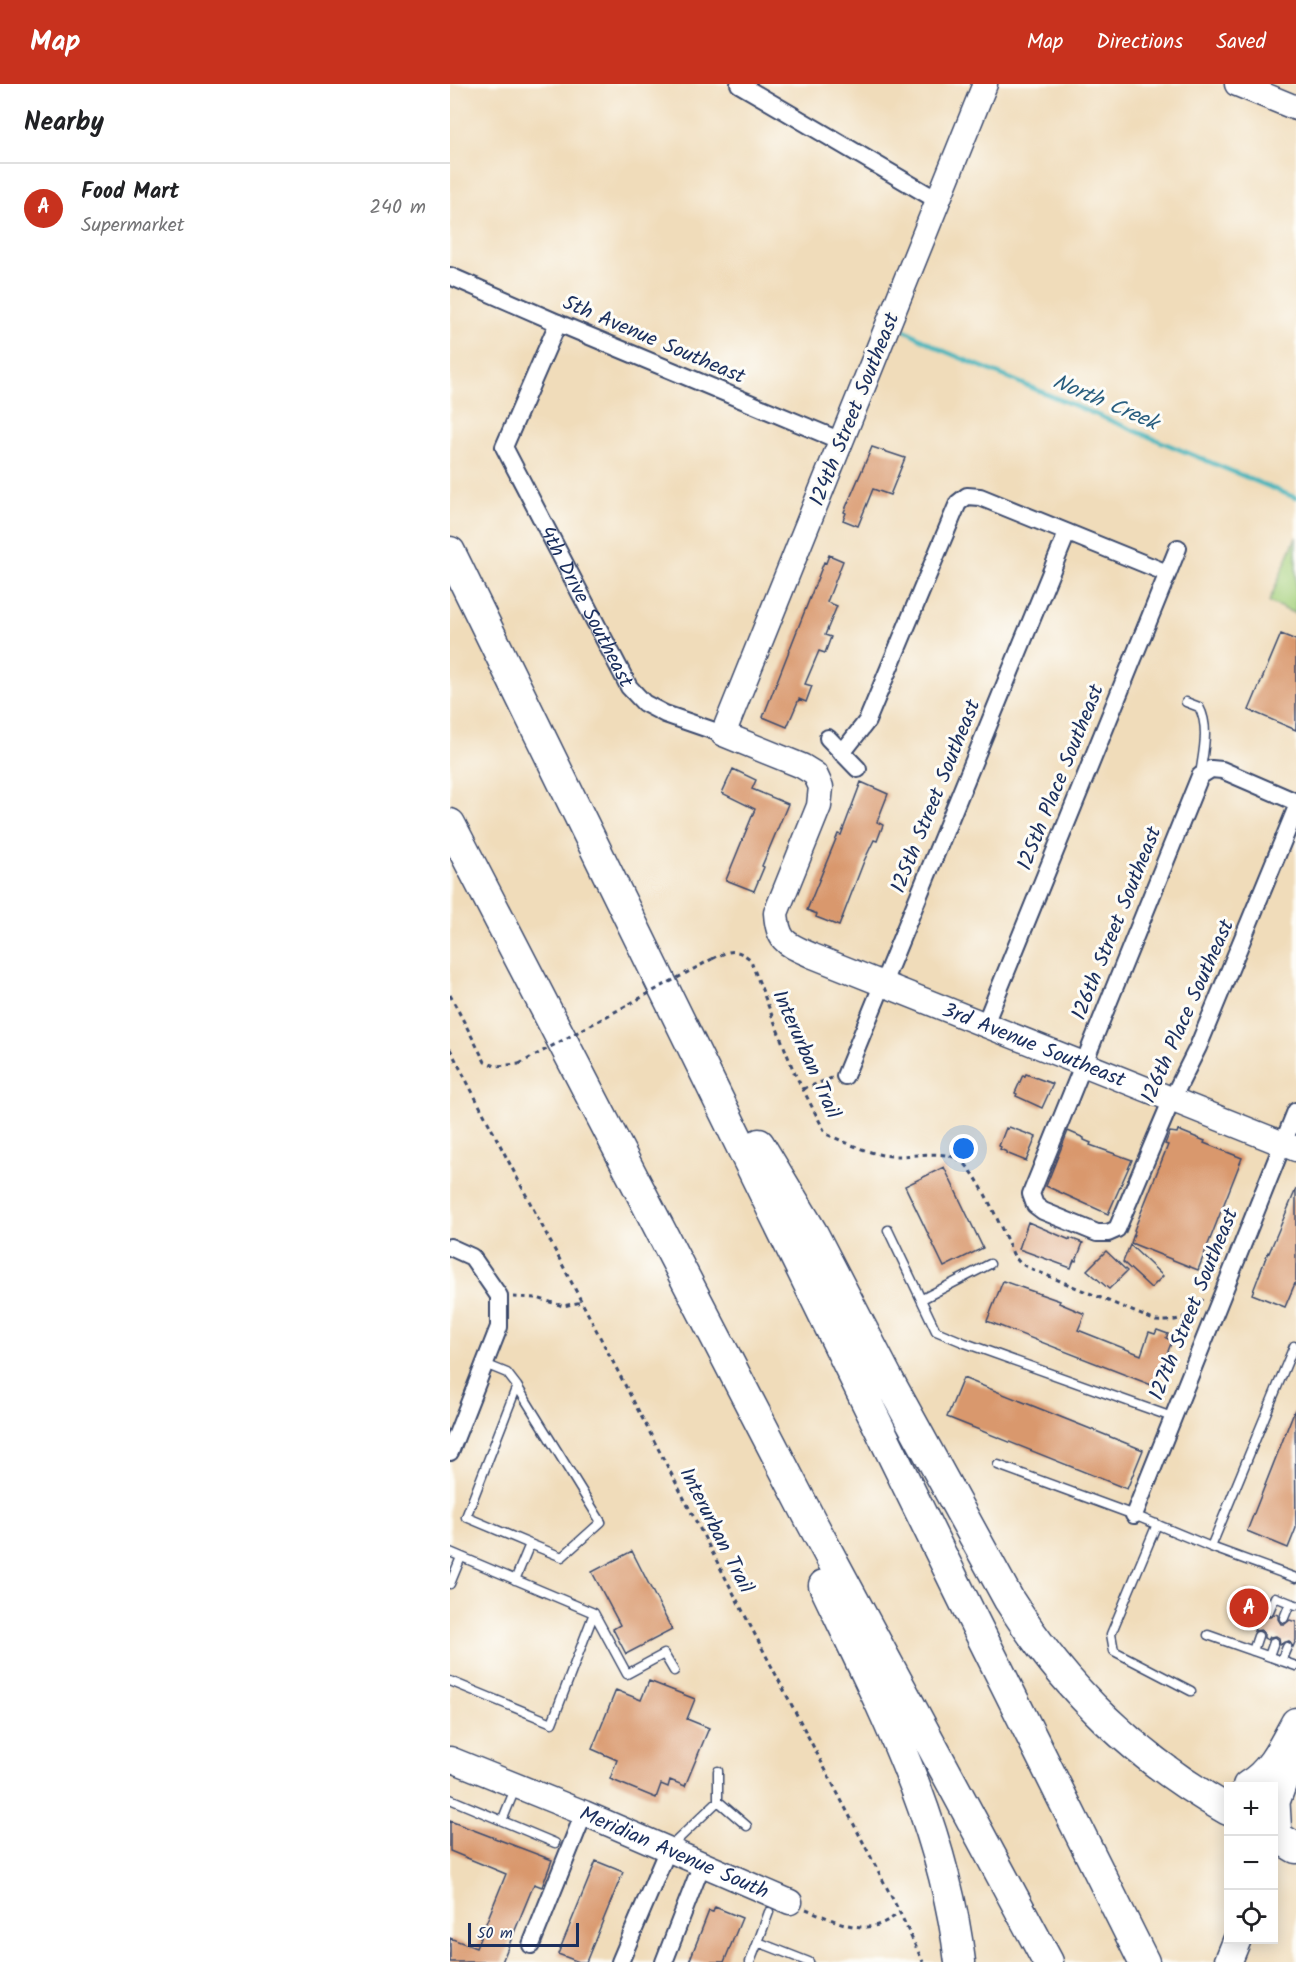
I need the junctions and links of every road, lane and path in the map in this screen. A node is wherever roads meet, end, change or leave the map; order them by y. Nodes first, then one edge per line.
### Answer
1 (739, 84) edge
2 (984, 84) edge
3 (1237, 84) edge
4 (1296, 108) edge
5 (938, 200) junction
6 (450, 276) edge
7 (558, 323) junction
8 (841, 441) junction
9 (1067, 533) junction
10 (1178, 548) dead end
11 (450, 552) edge
12 (1167, 573) junction
13 (1186, 702) dead end
14 (723, 734) junction
15 (828, 738) dead end
16 (842, 753) junction
17 (858, 769) dead end
18 (1200, 776) junction
19 (1296, 802) edge
20 (1296, 809) edge
21 (450, 824) edge
22 (777, 931) joint
23 (653, 966) junction
24 (883, 984) junction
25 (450, 995) edge
26 (985, 1024) junction
27 (450, 1049) edge
28 (1083, 1064) junction
29 (845, 1076) joint
30 (803, 1089) junction
31 (1172, 1099) junction
32 (1296, 1111) edge
33 (1289, 1146) edge
34 (1117, 1229) joint
35 (888, 1230) dead end
36 (450, 1247) edge
37 (990, 1264) dead end
38 (1206, 1293) dead end
39 (499, 1296) junction
40 (922, 1299) junction
41 (582, 1302) junction
42 (1296, 1347) edge
43 (485, 1364) junction
44 (517, 1386) junction
45 (1172, 1417) junction
46 (450, 1452) edge
47 (998, 1465) dead end
48 (1134, 1515) junction
49 (811, 1521) junction
50 (1157, 1524) junction
51 (530, 1544) junction
52 (1211, 1547) junction
53 (450, 1552) edge
54 (461, 1557) junction
55 (1296, 1578) edge
56 (515, 1580) junction
57 (450, 1584) edge
58 (1293, 1604) edge
59 (1269, 1611) dead end
60 (594, 1613) junction
61 (1284, 1618) dead end
62 (1208, 1635) dead end
63 (1258, 1636) dead end
64 (1274, 1642) dead end
65 (1287, 1647) dead end
66 (1253, 1651) junction
67 (1269, 1656) junction
68 (1281, 1661) junction
69 (1296, 1666) edge
70 (674, 1671) dead end
71 (450, 1681) edge
72 (1191, 1691) dead end
73 (1296, 1723) edge
74 (1296, 1747) edge
75 (450, 1759) edge
76 (718, 1771) dead end
77 (1255, 1782) edge
78 (517, 1786) junction
79 (1187, 1786) junction
80 (1224, 1792) edge
81 (450, 1799) edge
82 (718, 1801) junction
83 (1224, 1808) edge
84 (584, 1813) junction
85 (502, 1821) junction
86 (747, 1826) dead end
87 (1283, 1837) edge
88 (555, 1843) dead end
89 (668, 1849) junction
90 (702, 1864) junction
91 (779, 1907) junction
92 (900, 1913) junction
93 (758, 1942) junction
94 (1235, 1944) edge
95 (531, 1945) dead end
96 (620, 1962) edge
97 (664, 1962) edge
98 (750, 1962) edge
99 (809, 1962) edge
100 (923, 1962) edge
101 (960, 1962) edge
102 (1048, 1962) edge
103 (1144, 1962) edge
104 (1228, 1962) edge

1 - 5 street
2 - 5 street, 124th Street Southeast
3 - 4 street
5 - 8 street, 124th Street Southeast
6 - 7 street, 5th Avenue Southeast
7 - 8 street, 5th Avenue Southeast
7 - 14 street, 4th Drive Southeast
8 - 14 street, 124th Street Southeast
9 - 12 street
9 - 16 street
9 - 24 street, 125th Street Southeast
10 - 12 street, 125th Place Southeast
11 - 23 highway
12 - 26 street, 125th Place Southeast
13 - 18 lane
14 - 22 street, 4th Drive Southeast
15 - 16 street
16 - 17 street
18 - 19 street
18 - 28 street, 126th Street Southeast
20 - 31 street, 126th Place Southeast
21 - 49 highway
22 - 24 street, 3rd Avenue Southeast
23 - 79 highway
23 - 103 highway
24 - 26 street, 3rd Avenue Southeast
24 - 29 street, 125th Street Southeast
25 - 30 path, Interurban Trail, bridge
26 - 28 street, 3rd Avenue Southeast
27 - 41 path, Interurban Trail
28 - 31 street, 3rd Avenue Southeast
28 - 34 street, 126th Street Southeast
29 - 30 path
30 - 38 path, Interurban Trail
31 - 33 street, 3rd Avenue Southeast
31 - 34 street, 126th Place Southeast
32 - 33 street, 127th Street Southeast
33 - 45 street, 127th Street Southeast
35 - 40 lane
36 - 39 street
37 - 40 lane
39 - 41 path
39 - 43 street
40 - 45 lane
41 - 92 path, Interurban Trail
42 - 52 lane
43 - 44 lane
43 - 46 street
44 - 51 lane
44 - 51 lane
45 - 48 street, 127th Street Southeast
47 - 48 lane
48 - 50 lane
49 - 101 highway
49 - 102 highway
50 - 52 lane
50 - 72 lane
51 - 56 lane
52 - 55 lane
53 - 54 lane
54 - 56 lane
54 - 57 lane
56 - 60 lane
58 - 59 lane
58 - 61 lane
60 - 70 lane
60 - 71 lane
62 - 66 lane
63 - 66 lane
64 - 67 lane
65 - 68 lane
66 - 67 lane
67 - 68 lane
68 - 69 lane
73 - 77 highway
74 - 87 main road
75 - 78 street, Meridian Avenue South
76 - 82 lane
78 - 84 street, Meridian Avenue South
78 - 85 lane
79 - 80 highway
79 - 83 highway
81 - 85 lane
82 - 86 lane
82 - 89 lane
84 - 89 street, Meridian Avenue South
84 - 95 street
85 - 88 lane
89 - 90 street, Meridian Avenue South
89 - 96 street
90 - 91 street, Meridian Avenue South
90 - 97 street
91 - 92 path, Meridian Avenue South
91 - 93 lane
92 - 100 path, Interurban Trail
93 - 98 lane
93 - 99 lane
94 - 104 main road

